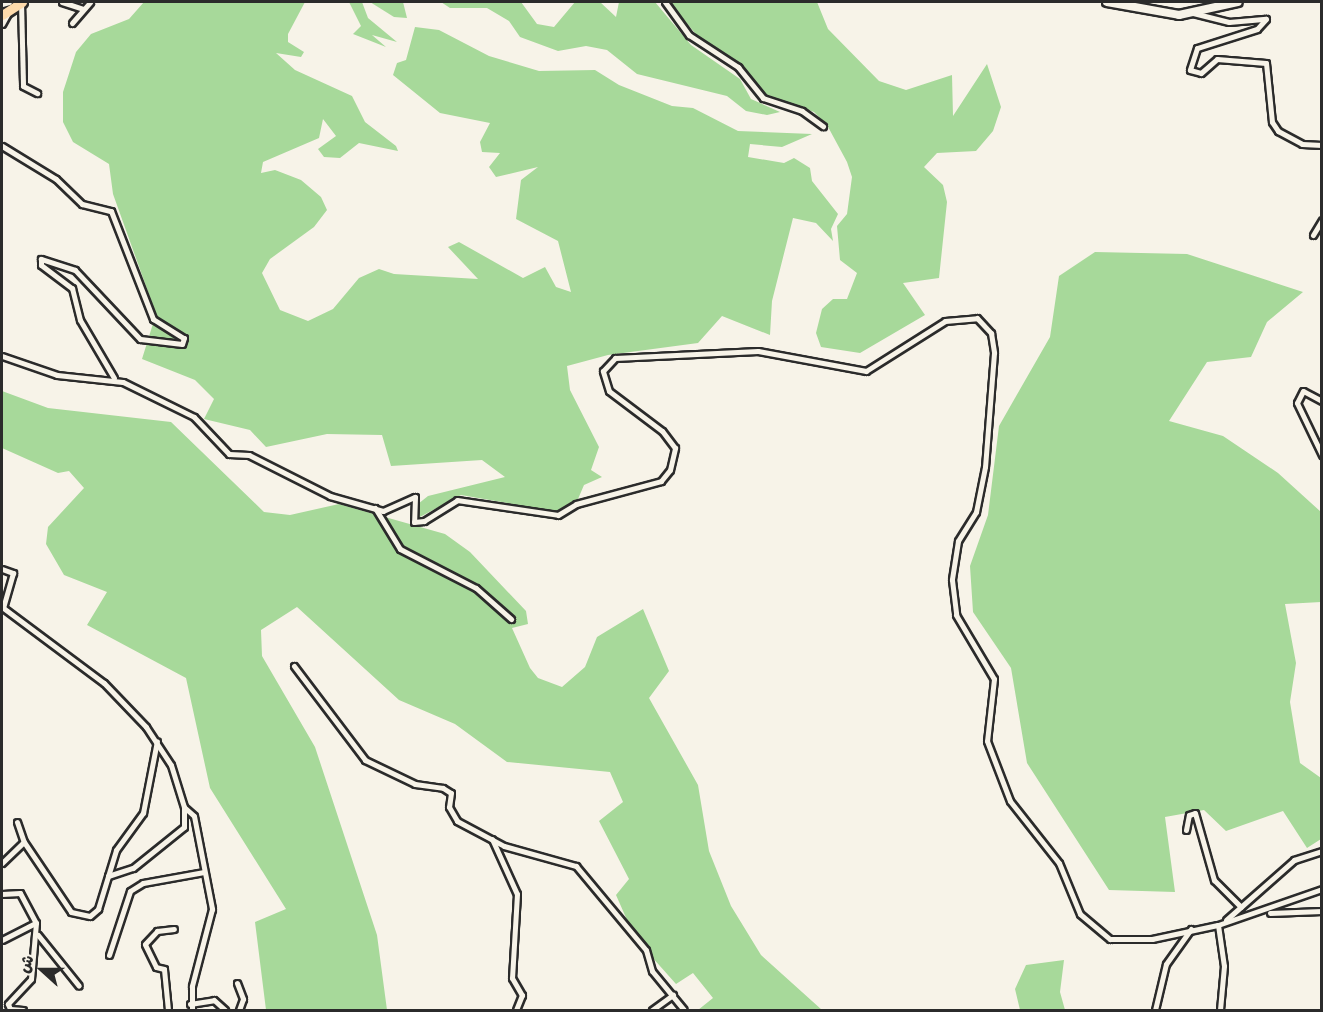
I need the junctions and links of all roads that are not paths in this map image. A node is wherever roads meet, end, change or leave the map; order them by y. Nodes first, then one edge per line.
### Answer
1 (22, 2) edge
2 (62, 2) edge
3 (90, 2) edge
4 (665, 2) edge
5 (1107, 2) edge
6 (1238, 2) edge
7 (5, 8) edge
8 (83, 9) junction
9 (1193, 12) junction
10 (72, 23) dead end
11 (2, 24) edge
12 (37, 93) dead end
13 (823, 126) dead end
14 (1322, 145) edge
15 (2, 146) edge
16 (1322, 220) edge
17 (1313, 235) dead end
18 (2, 356) edge
19 (114, 378) junction
20 (1322, 401) edge
21 (1322, 455) edge
22 (375, 508) junction
23 (2, 569) edge
24 (2, 607) edge
25 (511, 619) dead end
26 (294, 666) dead end
27 (157, 741) junction
28 (184, 807) junction
29 (17, 822) dead end
30 (1186, 830) dead end
31 (490, 837) junction
32 (24, 842) junction
33 (1322, 851) edge
34 (2, 863) edge
35 (204, 872) junction
36 (108, 876) junction
37 (1322, 889) edge
38 (2, 894) edge
39 (1241, 907) junction
40 (1322, 911) edge
41 (1261, 913) junction
42 (1224, 921) junction
43 (36, 923) junction
44 (1218, 925) junction
45 (174, 929) dead end
46 (1191, 929) junction
47 (38, 935) junction
48 (2, 940) edge
49 (109, 955) dead end
50 (237, 983) dead end
51 (79, 986) dead end
52 (673, 996) junction
53 (191, 1007) edge
54 (6, 1010) edge
55 (23, 1011) edge
56 (168, 1011) edge
57 (225, 1011) edge
58 (238, 1011) edge
59 (516, 1011) edge
60 (652, 1011) edge
61 (684, 1011) edge
62 (1155, 1011) edge
63 (1220, 1011) edge

1 - 7 main road
1 - 12 street
2 - 8 street
3 - 8 street
4 - 13 street
5 - 9 street
6 - 9 street
7 - 11 street
8 - 10 street
9 - 14 street
15 - 19 street
16 - 17 street
18 - 19 street
19 - 22 street
20 - 21 street
22 - 25 street
22 - 46 street
23 - 24 street
24 - 27 street
26 - 31 street
27 - 28 street
27 - 36 street
28 - 35 street
28 - 36 street
29 - 32 street
30 - 39 street
31 - 52 street
31 - 59 street
32 - 34 street
32 - 36 street
33 - 39 street
35 - 49 street
35 - 53 street
37 - 41 street
38 - 43 street
39 - 42 street
40 - 41 street
41 - 42 street
42 - 44 street
43 - 47 street
43 - 48 street
44 - 46 street
44 - 63 street
45 - 56 street
46 - 62 street
47 - 51 street
47 - 54 street
50 - 58 street
52 - 60 street
52 - 61 street
53 - 57 street
54 - 55 street

